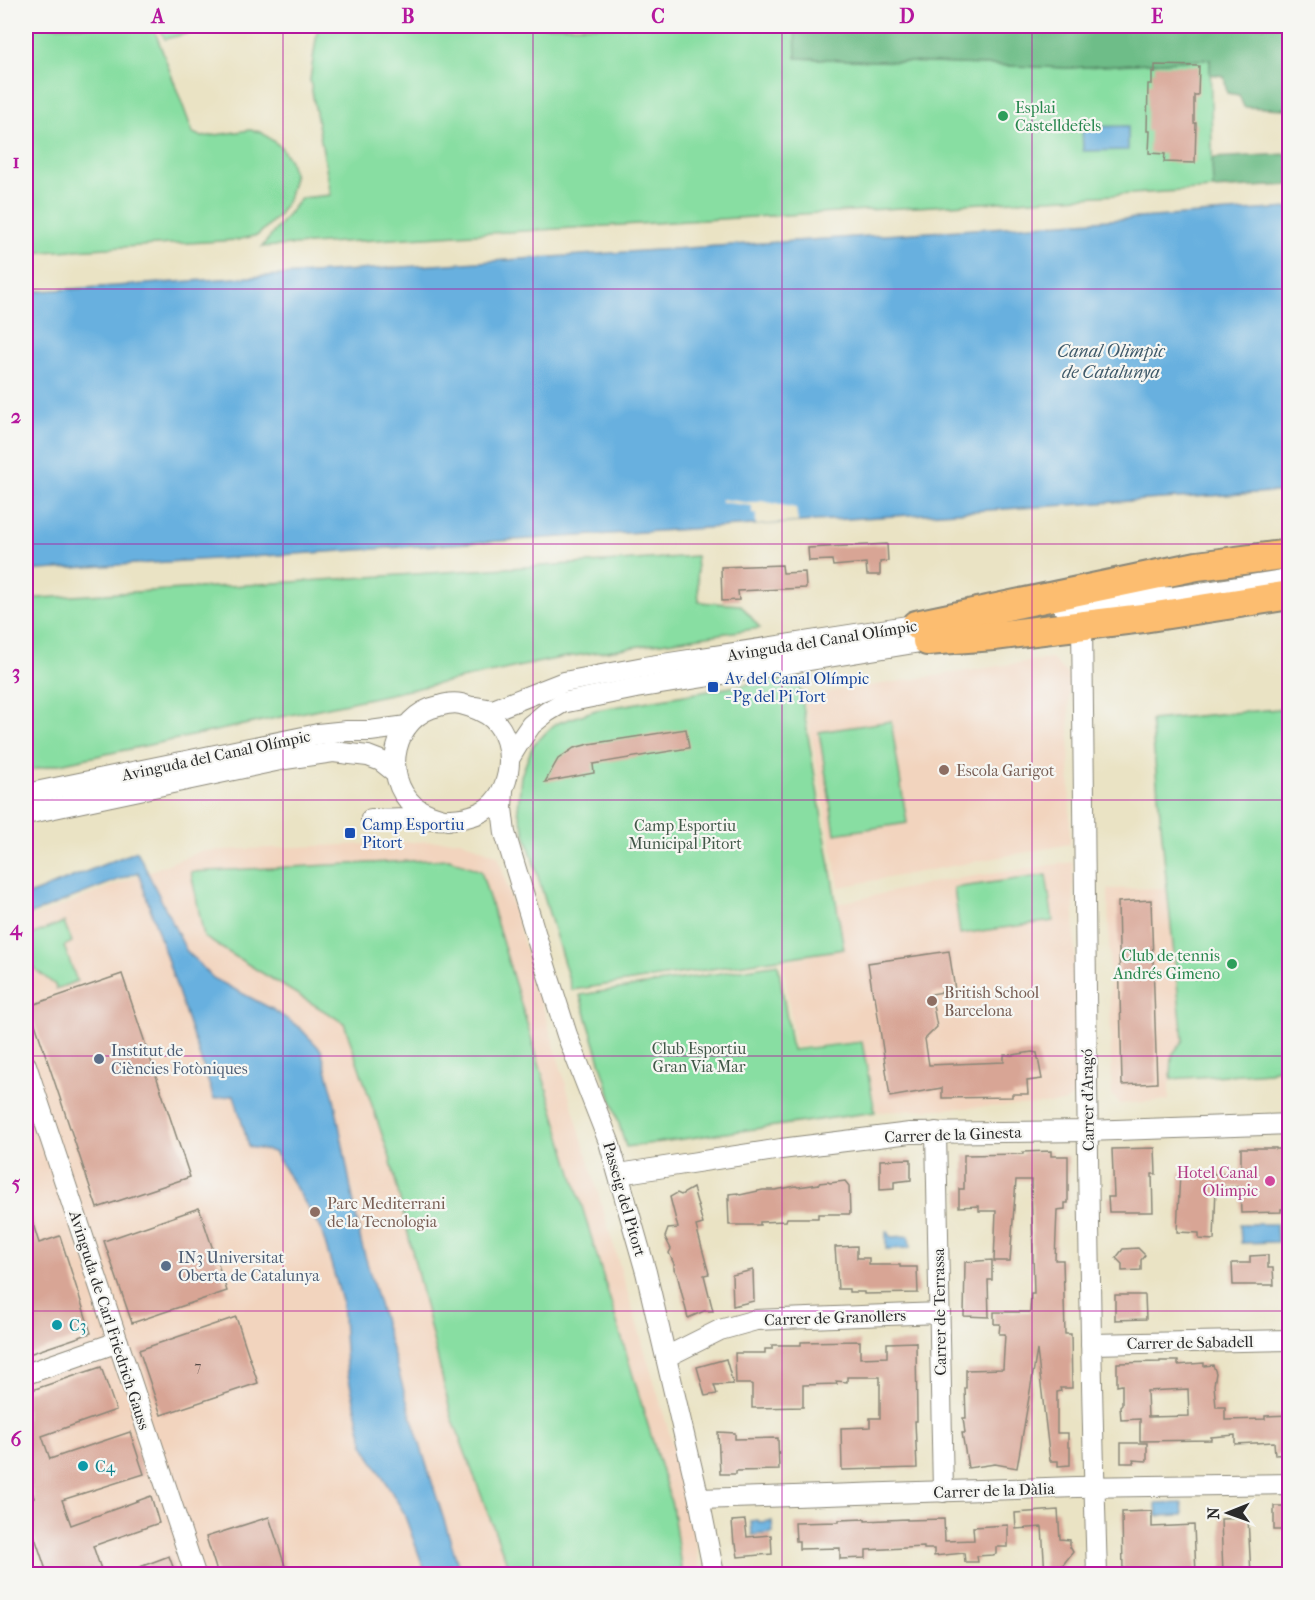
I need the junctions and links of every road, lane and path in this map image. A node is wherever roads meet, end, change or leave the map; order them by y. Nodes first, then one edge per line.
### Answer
1 (1290, 554) edge
2 (1290, 579) edge
3 (1290, 595) edge
4 (1082, 625) junction
5 (921, 633) junction
6 (476, 707) junction
7 (407, 726) junction
8 (509, 759) junction
9 (399, 780) junction
10 (503, 790) junction
11 (26, 794) edge
12 (26, 814) edge
13 (474, 815) junction
14 (447, 820) junction
15 (506, 833) junction
16 (26, 1065) edge
17 (1290, 1124) edge
18 (1087, 1131) junction
19 (936, 1132) junction
20 (619, 1174) junction
21 (940, 1313) junction
22 (1290, 1340) edge
23 (118, 1342) junction
24 (1090, 1344) junction
25 (666, 1357) junction
26 (26, 1374) edge
27 (1290, 1484) edge
28 (1095, 1487) junction
29 (943, 1492) junction
30 (699, 1499) junction
31 (195, 1575) edge
32 (714, 1575) edge
33 (1097, 1575) edge

1 - 5 highway
2 - 5 street, Avinguda del Canal Olímpic
3 - 4 highway
4 - 5 highway
4 - 18 street, Carrer d'Aragó
5 - 6 street, Avinguda del Canal Olímpic
5 - 8 street, Avinguda del Canal Olímpic
6 - 7 street
6 - 8 street
7 - 9 street
7 - 11 street, Avinguda del Canal Olímpic
8 - 10 street
9 - 12 street, Avinguda del Canal Olímpic
9 - 14 street
9 - 14 street
10 - 13 street
10 - 15 street, Passeig del Pitort
13 - 14 street
13 - 15 street
15 - 20 street, Passeig del Pitort
16 - 23 street, Avinguda de Carl Friedrich Gauss
17 - 18 street, Carrer de la Ginesta
18 - 19 street, Carrer de la Ginesta
18 - 24 street, Carrer d'Aragó
19 - 20 street, Carrer de la Ginesta
19 - 21 street, Carrer de Terrassa
20 - 25 street, Passeig del Pitort
21 - 25 street, Carrer de Granollers
21 - 29 street, Carrer de Terrassa
22 - 24 street, Carrer de Sabadell
23 - 26 street
23 - 31 street, Avinguda de Carl Friedrich Gauss
24 - 28 street, Carrer d'Aragó
25 - 30 street, Passeig del Pitort
27 - 28 street, Carrer de la Dàlia
28 - 29 street, Carrer de la Dàlia
28 - 33 street, Carrer d'Aragó
29 - 30 street, Carrer de la Dàlia
30 - 32 street, Passeig del Pitort

